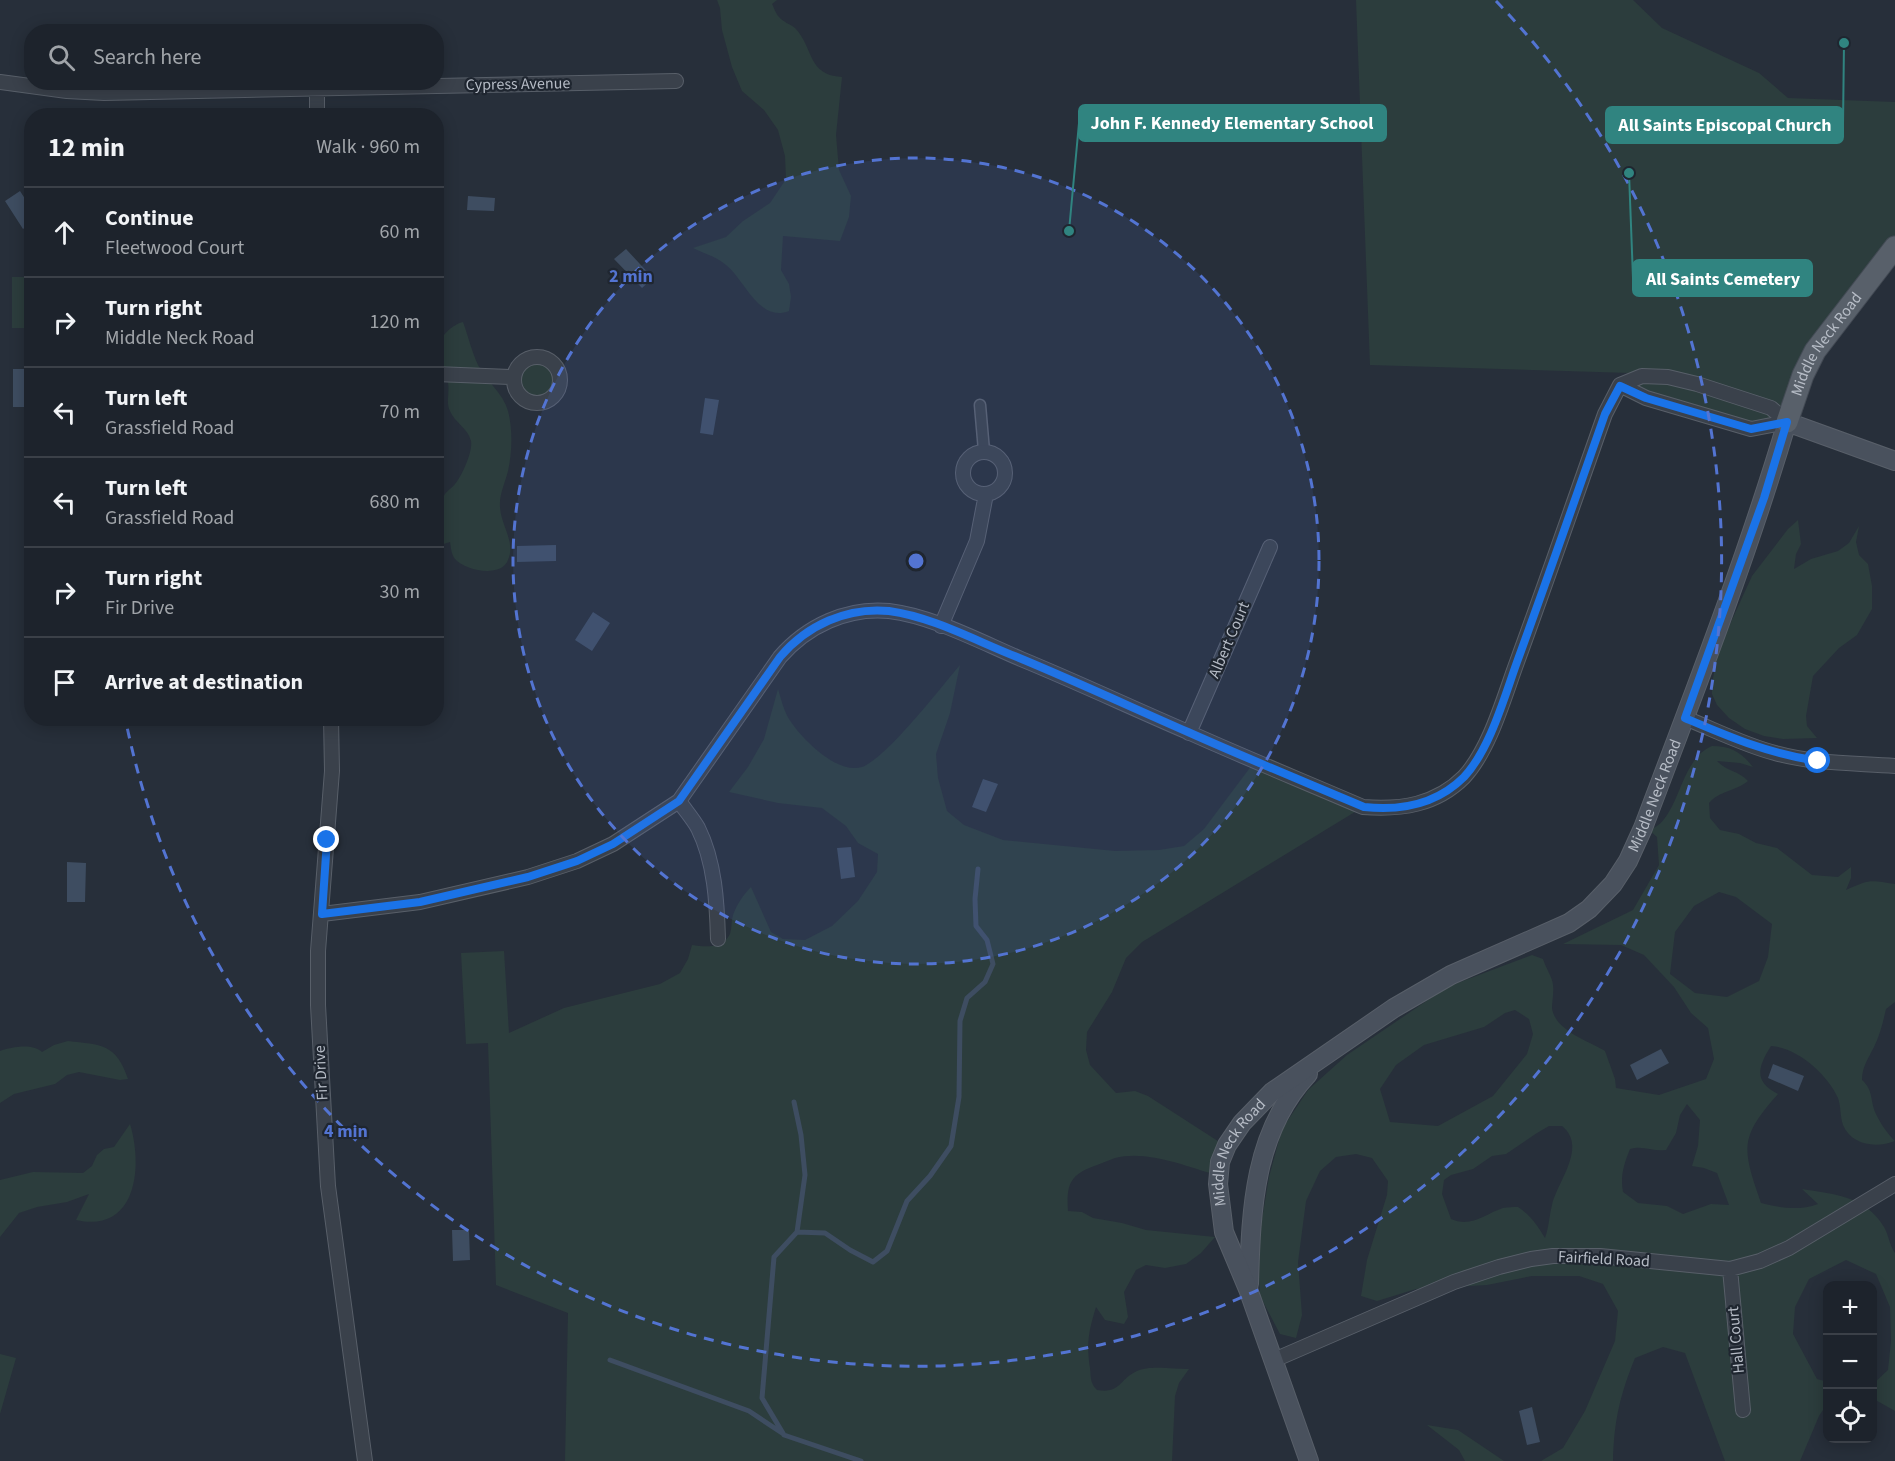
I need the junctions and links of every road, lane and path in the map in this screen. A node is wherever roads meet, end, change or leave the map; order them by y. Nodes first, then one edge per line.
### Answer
1 (676, 81) dead end
2 (0, 82) edge
3 (24, 85) edge
4 (444, 86) edge
5 (60, 90) edge
6 (232, 90) edge
7 (317, 90) edge
8 (317, 108) edge
9 (1895, 247) edge
10 (444, 374) edge
11 (513, 377) dead end
12 (1620, 386) junction
13 (980, 405) dead end
14 (1787, 422) junction
15 (984, 452) junction
16 (1895, 461) edge
17 (986, 494) junction
18 (1270, 547) dead end
19 (941, 626) junction
20 (1685, 718) junction
21 (331, 726) edge
22 (1189, 733) junction
23 (1895, 766) edge
24 (679, 801) junction
25 (322, 914) junction
26 (717, 939) dead end
27 (1333, 1048) junction
28 (1895, 1184) edge
29 (1730, 1269) junction
30 (1248, 1288) junction
31 (1274, 1360) junction
32 (1743, 1410) dead end
33 (364, 1461) edge
34 (1309, 1461) edge

1 - 4 street, Cypress Avenue
2 - 3 street, Cypress Avenue
5 - 6 street, Cypress Avenue
7 - 8 street
9 - 14 main road, Middle Neck Road
10 - 11 street
12 - 14 street
12 - 14 street
12 - 22 street
13 - 15 street
14 - 16 main road
14 - 20 main road, Middle Neck Road
15 - 17 street
15 - 17 street
17 - 19 street
18 - 22 street, Albert Court
19 - 22 street
19 - 24 street
20 - 23 street
20 - 27 main road, Middle Neck Road
21 - 25 street, Fir Drive
24 - 25 street
24 - 26 street
25 - 33 street, Fir Drive
27 - 30 main road, Middle Neck Road
27 - 30 main road, Middle Neck Road
28 - 29 street, Fairfield Road
29 - 31 street, Fairfield Road
29 - 32 street, Hall Court
30 - 31 main road, Middle Neck Road
31 - 34 main road, Middle Neck Road

